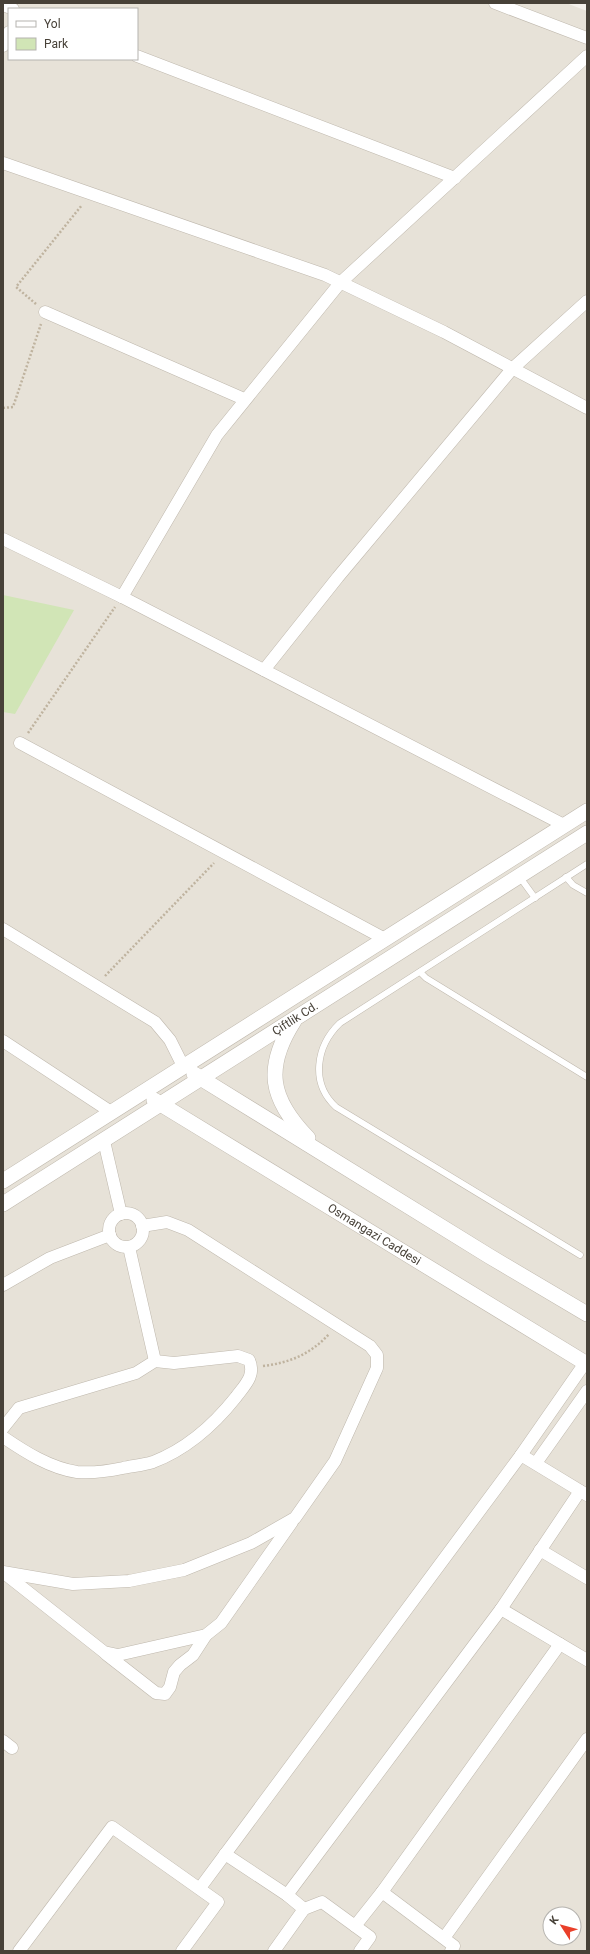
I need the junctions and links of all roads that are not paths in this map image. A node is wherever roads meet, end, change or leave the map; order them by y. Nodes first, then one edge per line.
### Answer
1 (495, 3) edge
2 (8, 34) edge
3 (587, 38) edge
4 (3, 46) edge
5 (138, 56) edge
6 (587, 56) edge
7 (3, 163) edge
8 (455, 178) junction
9 (340, 283) junction
10 (587, 301) edge
11 (45, 312) road end
12 (512, 369) junction
13 (244, 399) junction
14 (587, 408) edge
15 (3, 539) edge
16 (122, 597) junction
17 (264, 670) junction
18 (20, 743) road end
19 (587, 811) edge
20 (564, 825) junction
21 (587, 833) edge
22 (587, 864) edge
23 (519, 876) junction
24 (566, 878) junction
25 (587, 893) edge
26 (535, 898) junction
27 (3, 929) edge
28 (385, 939) junction
29 (420, 972) junction
30 (296, 1018) junction
31 (3, 1041) edge
32 (183, 1066) junction
33 (201, 1078) junction
34 (587, 1078) edge
35 (142, 1092) junction
36 (161, 1104) junction
37 (111, 1112) junction
38 (104, 1141) junction
39 (323, 1153) junction
40 (3, 1181) edge
41 (3, 1204) edge
42 (121, 1214) junction
43 (142, 1226) junction
44 (110, 1235) junction
45 (128, 1247) junction
46 (580, 1256) dead end
47 (3, 1285) edge
48 (587, 1314) edge
49 (155, 1361) junction
50 (586, 1364) edge
51 (587, 1391) edge
52 (3, 1428) edge
53 (3, 1437) edge
54 (521, 1455) junction
55 (536, 1463) junction
56 (584, 1493) edge
57 (294, 1518) junction
58 (540, 1550) junction
59 (3, 1572) edge
60 (587, 1578) edge
61 (500, 1608) junction
62 (206, 1635) junction
63 (560, 1644) junction
64 (104, 1652) junction
65 (587, 1660) edge
66 (587, 1739) edge
67 (226, 1854) junction
68 (200, 1888) junction
69 (382, 1892) junction
70 (287, 1895) junction
71 (304, 1909) junction
72 (355, 1926) junction
73 (444, 1938) junction
74 (20, 1951) edge
75 (182, 1951) edge
76 (274, 1951) edge
77 (360, 1951) edge
78 (451, 1951) edge

1 - 3 street
2 - 4 street
5 - 8 street
6 - 8 street
7 - 9 street
8 - 9 street
9 - 12 street
9 - 13 street
10 - 12 street
11 - 13 street
12 - 14 street
12 - 17 street
13 - 16 street
15 - 16 street
16 - 17 street
17 - 20 street
18 - 28 street
19 - 20 street, Çiftlik Cd.
20 - 28 street, Çiftlik Cd.
21 - 23 street, Çiftlik Cd.
22 - 24 lane
23 - 26 lane
23 - 30 street, Çiftlik Cd.
24 - 25 lane
24 - 26 lane
26 - 29 lane
27 - 32 street
28 - 32 street, Çiftlik Cd.
29 - 34 lane
29 - 46 lane
30 - 33 street, Çiftlik Cd.
30 - 39 street
31 - 37 street
32 - 33 street
32 - 35 street, Çiftlik Cd.
33 - 36 street, Çiftlik Cd.
33 - 39 street
35 - 36 street, Osmangazi Caddesi
35 - 37 street, Çiftlik Cd.
36 - 38 street, Çiftlik Cd.
36 - 50 street, Osmangazi Caddesi
37 - 40 street, Çiftlik Cd.
38 - 41 street, Çiftlik Cd.
38 - 42 street
39 - 48 street
42 - 43 street
42 - 44 street
43 - 45 street
43 - 57 street
44 - 45 street
44 - 47 street
45 - 49 street
49 - 52 street
49 - 53 street
50 - 54 street
51 - 55 street
54 - 55 street
54 - 67 street
55 - 56 street
56 - 58 street
57 - 59 street
57 - 62 street
58 - 60 street
58 - 61 street
59 - 64 street
61 - 63 street
61 - 70 street
62 - 64 street
62 - 64 street
63 - 65 street
63 - 69 street
66 - 73 street
67 - 68 street
67 - 70 street
68 - 74 street
68 - 75 street
69 - 72 street
69 - 73 street
70 - 71 street
71 - 72 street
71 - 76 street
72 - 77 street
73 - 78 street

